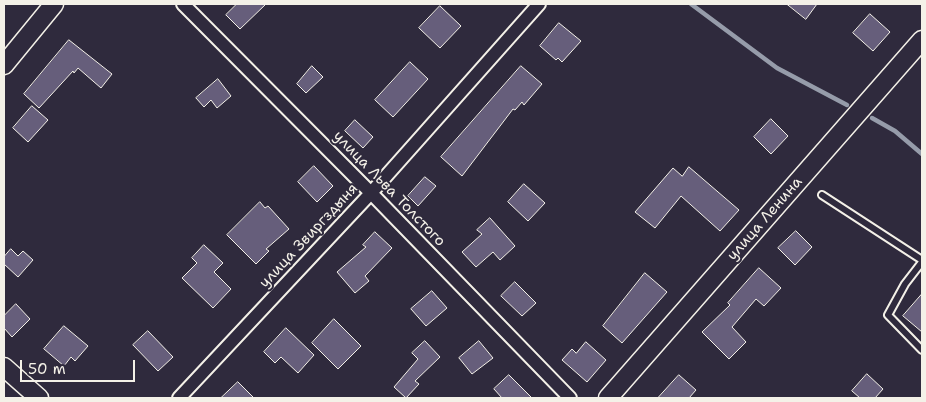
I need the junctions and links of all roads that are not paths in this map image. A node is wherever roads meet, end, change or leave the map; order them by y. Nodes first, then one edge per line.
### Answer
1 (54, 4) edge
2 (183, 4) edge
3 (539, 4) edge
4 (922, 40) edge
5 (4, 65) edge
6 (371, 193) junction
7 (822, 195) dead end
8 (922, 261) edge
9 (922, 350) edge
10 (4, 367) edge
11 (39, 398) edge
12 (179, 398) edge
13 (570, 398) edge
14 (608, 398) edge

1 - 5 main road
2 - 6 street, улица Льва Толстого
3 - 6 street, улица Звиргздыня
4 - 14 main road, улица Ленина
6 - 12 street, улица Звиргздыня
6 - 13 street, улица Льва Толстого
7 - 8 lane
8 - 9 lane
10 - 11 main road

